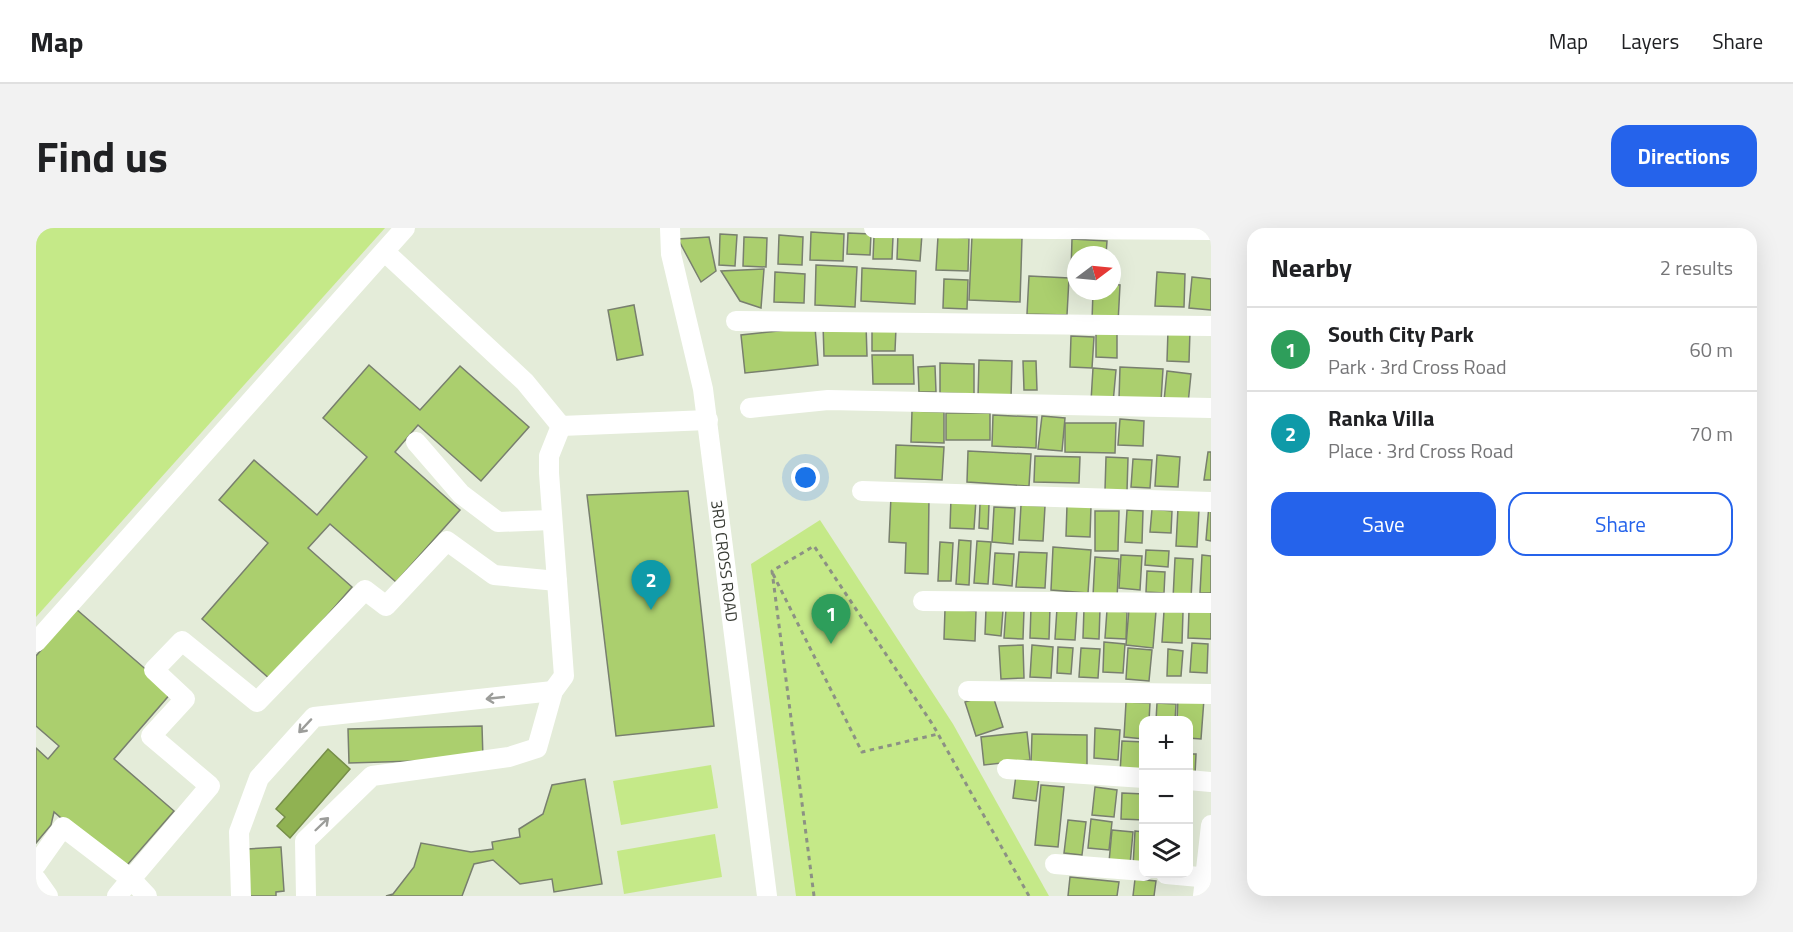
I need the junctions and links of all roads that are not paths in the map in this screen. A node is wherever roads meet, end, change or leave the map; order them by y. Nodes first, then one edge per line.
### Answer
1 (405, 228) edge
2 (670, 228) edge
3 (874, 228) edge
4 (1079, 229) edge
5 (1162, 229) edge
6 (1211, 230) edge
7 (385, 252) junction
8 (736, 321) dead end
9 (1211, 326) edge
10 (750, 408) dead end
11 (1211, 408) edge
12 (708, 420) junction
13 (561, 426) junction
14 (416, 442) dead end
15 (862, 491) dead end
16 (1211, 502) edge
17 (552, 520) junction
18 (557, 581) junction
19 (923, 601) dead end
20 (1211, 603) edge
21 (36, 642) edge
22 (553, 691) junction
23 (968, 691) dead end
24 (1211, 694) edge
25 (1007, 769) dead end
26 (1139, 778) edge
27 (1193, 780) edge
28 (1211, 782) edge
29 (1211, 825) edge
30 (1055, 864) dead end
31 (36, 866) edge
32 (1139, 872) edge
33 (1184, 878) edge
34 (36, 879) edge
35 (131, 879) junction
36 (1206, 884) edge
37 (48, 896) edge
38 (117, 896) edge
39 (147, 896) edge
40 (242, 896) edge
41 (306, 896) edge
42 (767, 896) edge

1 - 7 street
2 - 12 street, 3RD CROSS ROAD
3 - 4 street
4 - 5 street
5 - 6 street
7 - 13 street
7 - 21 street
8 - 9 street
10 - 11 street
12 - 13 street
12 - 42 street, 3RD CROSS ROAD
13 - 17 street
14 - 17 street
15 - 16 street
17 - 18 street
18 - 22 street
18 - 35 street
19 - 20 street
22 -> 40 street
41 -> 22 street
23 - 24 street
25 - 26 street
27 - 28 street
29 - 36 street
30 - 32 street
31 - 35 street
33 - 36 street
34 - 37 street
35 - 38 street
35 - 39 street

